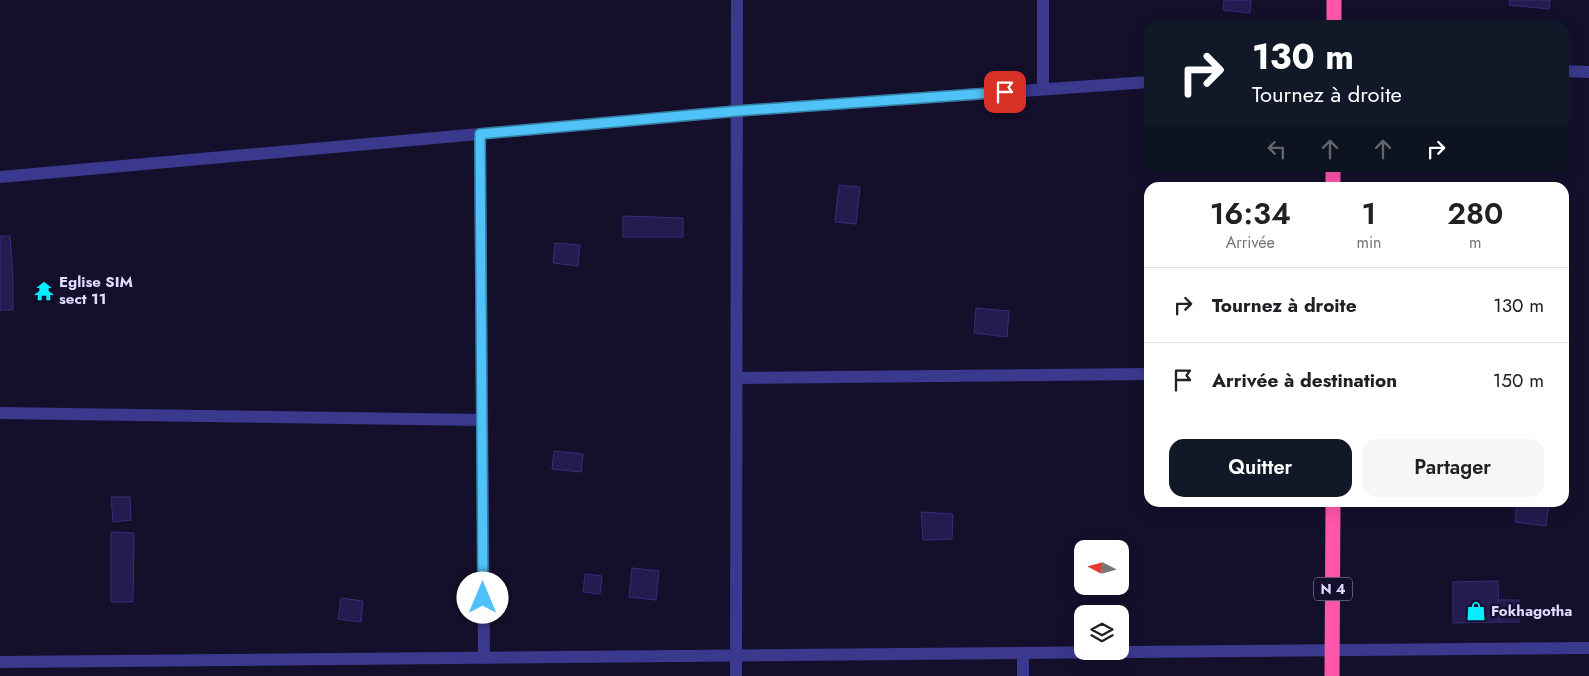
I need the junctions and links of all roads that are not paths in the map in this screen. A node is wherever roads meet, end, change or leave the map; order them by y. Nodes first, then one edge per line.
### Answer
1 (737, 0) edge
2 (1042, 0) edge
3 (1334, 0) edge
4 (1334, 20) edge
5 (1569, 72) edge
6 (1589, 72) edge
7 (1144, 82) edge
8 (1043, 89) junction
9 (737, 111) junction
10 (480, 134) junction
11 (0, 177) edge
12 (1144, 374) edge
13 (737, 378) junction
14 (0, 413) edge
15 (482, 420) junction
16 (1333, 507) edge
17 (1589, 648) edge
18 (1332, 650) junction
19 (1023, 653) junction
20 (736, 655) junction
21 (484, 658) junction
22 (0, 662) edge
23 (736, 676) edge
24 (1023, 676) edge
25 (1332, 676) edge

1 - 9 street
2 - 8 street
3 - 4 highway
5 - 6 street
7 - 8 street
8 - 9 street
9 - 10 street
9 - 13 street
10 - 11 street
10 - 15 street
12 - 13 street
13 - 20 street
14 - 15 street
15 - 21 street
16 - 18 highway, N 4
17 - 18 street
18 - 19 street
18 - 25 highway, N 4
19 - 20 street
19 - 24 street
20 - 21 street
20 - 23 street
21 - 22 street

